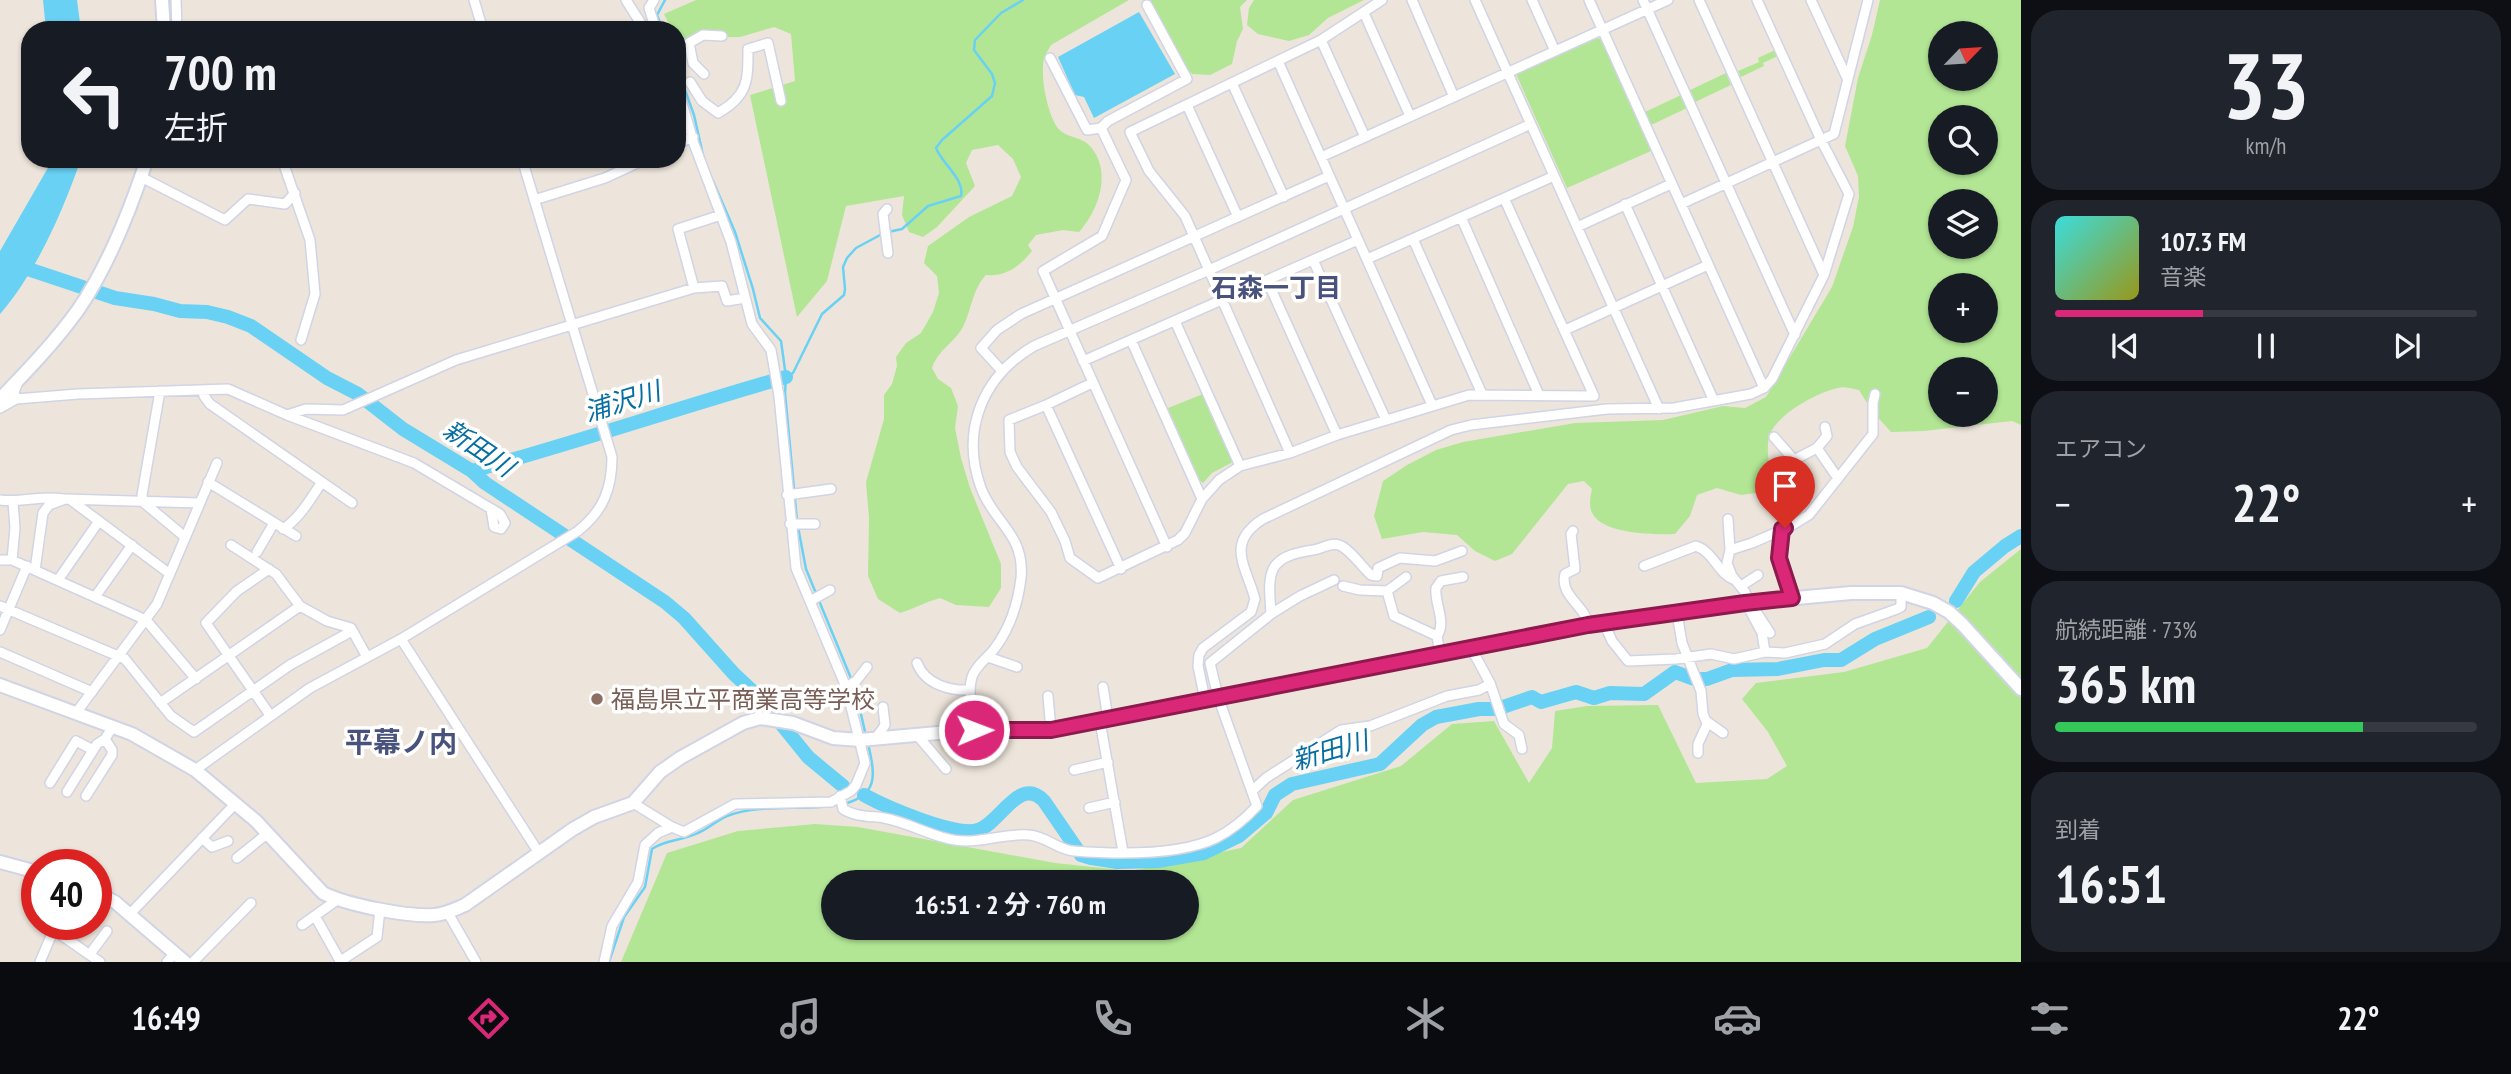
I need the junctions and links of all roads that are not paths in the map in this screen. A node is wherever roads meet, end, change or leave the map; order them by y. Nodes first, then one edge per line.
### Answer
1 (162, 0) edge
2 (176, 0) edge
3 (474, 0) edge
4 (626, 0) edge
5 (653, 0) edge
6 (1382, 0) edge
7 (1412, 0) edge
8 (1475, 0) edge
9 (1532, 0) edge
10 (1588, 0) edge
11 (1668, 0) edge
12 (1699, 0) edge
13 (1757, 0) edge
14 (1811, 0) edge
15 (1868, 0) edge
16 (1147, 5) dead end
17 (1645, 5) edge
18 (1364, 13) junction
19 (163, 21) edge
20 (177, 21) edge
21 (480, 21) edge
22 (639, 21) edge
23 (653, 21) edge
24 (1602, 30) junction
25 (722, 36) dead end
26 (1321, 40) junction
27 (1555, 51) junction
28 (1050, 58) dead end
29 (1278, 61) junction
30 (1508, 72) junction
31 (1847, 78) junction
32 (690, 82) junction
33 (1232, 83) junction
34 (686, 84) edge
35 (1454, 97) junction
36 (781, 101) dead end
37 (1186, 105) junction
38 (686, 114) edge
39 (1410, 117) junction
40 (1531, 124) junction
41 (1101, 128) junction
42 (1365, 136) junction
43 (693, 137) junction
44 (686, 140) edge
45 (1821, 140) junction
46 (1321, 156) junction
47 (1773, 162) junction
48 (144, 168) edge
49 (285, 168) edge
50 (525, 168) edge
51 (627, 168) edge
52 (1329, 176) junction
53 (1554, 176) junction
54 (141, 177) junction
55 (1671, 184) junction
56 (1726, 184) junction
57 (295, 193) junction
58 (1284, 197) junction
59 (1504, 198) junction
60 (534, 201) junction
61 (1625, 204) junction
62 (1681, 204) junction
63 (1343, 207) junction
64 (887, 209) dead end
65 (721, 215) junction
66 (1238, 217) junction
67 (1461, 217) junction
68 (1577, 226) junction
69 (1194, 237) junction
70 (1413, 239) junction
71 (1358, 240) junction
72 (888, 253) dead end
73 (1313, 260) junction
74 (1367, 260) junction
75 (1708, 265) junction
76 (1209, 270) junction
77 (1824, 275) junction
78 (1267, 280) junction
79 (1662, 286) junction
80 (694, 288) junction
81 (745, 298) junction
82 (1056, 299) junction
83 (1222, 300) junction
84 (1613, 308) junction
85 (1175, 321) junction
86 (573, 326) junction
87 (1565, 330) junction
88 (1070, 332) junction
89 (1795, 335) junction
90 (301, 340) dead end
91 (1131, 340) junction
92 (1083, 361) junction
93 (1002, 370) junction
94 (18, 380) junction
95 (1092, 383) junction
96 (1764, 388) junction
97 (203, 390) junction
98 (160, 391) junction
99 (1482, 394) junction
100 (1875, 394) dead end
101 (1539, 396) junction
102 (0, 399) edge
103 (16, 399) junction
104 (1714, 401) junction
105 (1046, 405) junction
106 (1432, 405) junction
107 (0, 408) edge
108 (1658, 410) junction
109 (287, 415) junction
110 (1386, 420) junction
111 (1825, 427) dead end
112 (1337, 435) junction
113 (1774, 437) dead end
114 (1817, 448) junction
115 (1290, 453) junction
116 (217, 463) dead end
117 (1240, 466) junction
118 (1837, 477) junction
119 (208, 482) junction
120 (322, 482) junction
121 (831, 489) dead end
122 (787, 495) junction
123 (68, 499) junction
124 (1202, 499) junction
125 (0, 500) edge
126 (13, 502) junction
127 (143, 502) junction
128 (199, 503) junction
129 (352, 503) dead end
130 (491, 509) dead end
131 (1728, 519) dead end
132 (99, 521) junction
133 (274, 523) junction
134 (790, 524) junction
135 (815, 524) dead end
136 (283, 528) junction
137 (1782, 529) junction
138 (1573, 531) dead end
139 (296, 536) dead end
140 (1700, 536) dead end
141 (185, 537) junction
142 (132, 545) junction
143 (231, 545) dead end
144 (1167, 547) junction
145 (1702, 548) junction
146 (1428, 550) dead end
147 (1730, 550) junction
148 (1462, 551) dead end
149 (257, 552) dead end
150 (0, 560) edge
151 (12, 560) junction
152 (1425, 560) junction
153 (1644, 566) dead end
154 (31, 568) junction
155 (269, 569) junction
156 (1121, 569) junction
157 (170, 573) junction
158 (1758, 575) dead end
159 (1406, 577) dead end
160 (1463, 577) dead end
161 (58, 580) junction
162 (1738, 583) junction
163 (830, 590) dead end
164 (1387, 591) junction
165 (1901, 593) junction
166 (95, 597) junction
167 (1792, 598) junction
168 (810, 601) junction
169 (1749, 602) junction
170 (300, 606) junction
171 (4, 608) edge
172 (1677, 613) junction
173 (1271, 614) junction
174 (146, 620) junction
175 (1604, 623) junction
176 (1588, 625) junction
177 (0, 630) edge
178 (352, 631) junction
179 (1770, 633) dead end
180 (1437, 636) junction
181 (401, 639) junction
182 (1471, 648) junction
183 (0, 652) edge
184 (1765, 652) junction
185 (1440, 654) junction
186 (119, 656) junction
187 (229, 656) junction
188 (367, 657) junction
189 (988, 657) junction
190 (1688, 657) junction
191 (917, 663) dead end
192 (867, 667) dead end
193 (1017, 667) dead end
194 (195, 679) junction
195 (1490, 684) junction
196 (0, 685) edge
197 (846, 687) junction
198 (1103, 687) dead end
199 (2021, 689) edge
200 (970, 690) junction
201 (253, 691) junction
202 (92, 692) junction
203 (1048, 696) dead end
204 (1219, 697) junction
205 (1205, 700) junction
206 (160, 703) junction
207 (883, 707) dead end
208 (76, 713) junction
209 (270, 715) junction
210 (1104, 720) junction
211 (1708, 722) junction
212 (113, 726) junction
213 (974, 730) junction
214 (1051, 730) junction
215 (1723, 733) dead end
216 (917, 735) junction
217 (105, 739) junction
218 (867, 739) junction
219 (1522, 749) dead end
220 (93, 750) junction
221 (1698, 753) dead end
222 (1108, 762) junction
223 (946, 769) dead end
224 (195, 770) junction
225 (1074, 770) dead end
226 (56, 773) junction
227 (50, 783) dead end
228 (1252, 791) junction
229 (86, 796) dead end
230 (842, 801) junction
231 (1115, 802) junction
232 (633, 803) junction
233 (235, 804) junction
234 (1089, 808) dead end
235 (672, 827) junction
236 (268, 833) junction
237 (202, 838) junction
238 (228, 841) dead end
239 (1123, 852) junction
240 (539, 853) junction
241 (237, 858) dead end
242 (0, 862) edge
243 (21, 868) edge
244 (112, 900) edge
245 (337, 900) junction
246 (251, 903) dead end
247 (380, 909) junction
248 (448, 913) junction
249 (129, 915) junction
250 (316, 916) junction
251 (302, 925) dead end
252 (49, 940) edge
253 (72, 940) edge
254 (100, 940) edge
255 (90, 954) junction
256 (171, 958) edge
257 (40, 962) edge
258 (100, 962) edge
259 (186, 962) edge
260 (193, 962) edge
261 (476, 962) edge
262 (604, 962) edge

1 - 19 street
2 - 20 street
3 - 21 street
4 - 22 street
5 - 23 street
6 - 18 street
7 - 35 street
8 - 30 street
9 - 27 street
10 - 24 street
11 - 17 street
12 - 47 street
13 - 45 street
14 - 31 street
15 - 31 street
16 - 41 street
17 - 24 street
17 - 56 street
18 - 26 street
18 - 39 street
24 - 27 street
24 - 55 street
25 - 32 street
26 - 29 street
26 - 42 street
27 - 30 street
28 - 41 street
29 - 33 street
29 - 46 street
30 - 35 street
30 - 40 street
31 - 45 street
32 - 34 street
32 - 36 street
33 - 37 street
33 - 58 street
35 - 39 street
37 - 66 street
37 - 69 street
38 - 43 street
39 - 42 street
40 - 53 street
40 - 63 street
41 - 82 street
42 - 46 street
43 - 44 street
43 - 65 street
45 - 47 street
45 - 77 street
46 - 52 street
47 - 56 street
47 - 77 street
48 - 54 street
49 - 57 street
50 - 60 street
51 - 60 street
52 - 58 street
52 - 63 street
53 - 59 street
53 - 68 street
54 - 57 street
54 - 94 street
55 - 61 street
55 - 62 street
56 - 62 street
56 - 89 street
57 - 90 street
58 - 66 street
59 - 67 street
59 - 87 street
60 - 86 street
61 - 68 street
61 - 79 street
62 - 75 street
63 - 71 street
63 - 76 street
64 - 72 street
65 - 80 street
65 - 81 street
66 - 69 street
67 - 70 street
67 - 101 street
68 - 84 street
69 - 76 street
69 - 82 street
70 - 74 street
70 - 99 street
71 - 73 street
71 - 74 street
73 - 78 street
73 - 110 street
74 - 106 street
75 - 79 street
75 - 96 street
76 - 83 street
76 - 88 street
77 - 89 street
78 - 83 street
78 - 112 street
79 - 84 street
79 - 104 street
80 - 81 street
80 - 86 street
81 - 122 street
82 - 88 street
82 - 93 street
83 - 85 street
83 - 115 street
84 - 87 street
84 - 108 street
85 - 91 street
85 - 117 street
86 - 109 street
86 - 181 street
87 - 101 street
88 - 92 street
88 - 93 street
89 - 96 street
91 - 92 street
91 - 124 street
92 - 95 street
93 - 189 street
94 - 102 street
94 - 103 street
95 - 105 street
95 - 144 street
96 - 104 street
97 - 98 street
97 - 109 street
97 - 120 street
98 - 103 street
98 - 127 street
99 - 101 street
99 - 106 street
100 - 118 street
103 - 107 street
104 - 108 street
105 - 156 street
105 - 156 street
106 - 110 street
108 - 205 street
109 - 130 street
110 - 112 street
111 - 114 street
112 - 115 street
113 - 114 street
114 - 118 street
115 - 117 street
116 - 119 street
117 - 124 street
118 - 137 street
119 - 128 street
119 - 133 street
120 - 129 street
120 - 136 street
121 - 122 street
122 - 134 street
123 - 126 street
123 - 127 street
123 - 132 street
123 - 154 street
124 - 144 street
125 - 126 street
126 - 151 street
127 - 128 street
127 - 141 street
128 - 141 street
131 - 147 street
132 - 142 street
132 - 161 street
133 - 136 street
133 - 149 street
134 - 135 street
134 - 168 street
136 - 139 street
137 - 147 street
137 - 167 street
138 - 176 street
140 - 145 street
141 - 157 street
142 - 157 street
142 - 166 street
143 - 155 street
144 - 156 street
145 - 153 street
145 - 162 street
146 - 152 street
147 - 162 street
148 - 152 street
150 - 151 street
151 - 154 street
152 - 173 street
154 - 161 street
154 - 171 street
155 - 170 street
155 - 187 street
157 - 174 street
158 - 162 street
159 - 164 street
160 - 180 street
161 - 166 street
162 - 169 street
163 - 168 street
164 - 173 street
164 - 180 street
165 - 167 street
165 - 184 street
165 - 199 street
166 - 174 street
167 - 169 street
168 - 197 street
169 - 172 street
169 - 179 street
169 - 184 street
170 - 178 street
170 - 187 street
171 - 177 street
171 - 186 street
172 - 175 street
172 - 190 street
173 - 204 street
174 - 186 street
174 - 194 street
175 - 176 street
175 - 190 street
176 - 182 street
178 - 188 street
178 - 201 street
180 - 185 street
181 - 188 street
181 - 240 street
182 - 185 street
182 - 195 street
183 - 202 street
184 - 190 street
185 - 204 street
186 - 202 street
186 - 206 street
187 - 194 street
187 - 201 street
188 - 209 street
189 - 193 street
189 - 200 street
190 - 211 street
191 - 200 street
192 - 197 street
194 - 206 street
195 - 219 street
195 - 228 street
196 - 208 street
197 - 218 street
198 - 210 street
200 - 213 street
201 - 206 street
201 - 209 street
202 - 208 street
203 - 214 street
204 - 205 street
204 - 228 street
205 - 210 street
207 - 218 street
208 - 212 street
209 - 224 street
210 - 214 street
210 - 222 street
211 - 215 street
211 - 221 street
212 - 217 street
212 - 224 street
213 - 214 street
213 - 216 street
216 - 218 street
216 - 223 street
217 - 220 street
217 - 229 street
218 - 230 street
218 - 232 street
220 - 226 street
220 - 226 street
222 - 225 street
222 - 231 street
224 - 233 street
226 - 227 street
228 - 239 street
230 - 235 street
230 - 239 street
231 - 234 street
231 - 239 street
232 - 235 street
232 - 240 street
233 - 236 street
233 - 237 street
235 - 262 street
236 - 241 street
236 - 245 street
237 - 238 street
237 - 249 street
240 - 248 street
242 - 243 street
244 - 249 street
245 - 247 street
245 - 250 street
246 - 260 street
247 - 248 street
247 - 250 street
248 - 261 street
249 - 256 street
250 - 251 street
252 - 257 street
253 - 255 street
254 - 255 street
255 - 258 street
256 - 259 street

